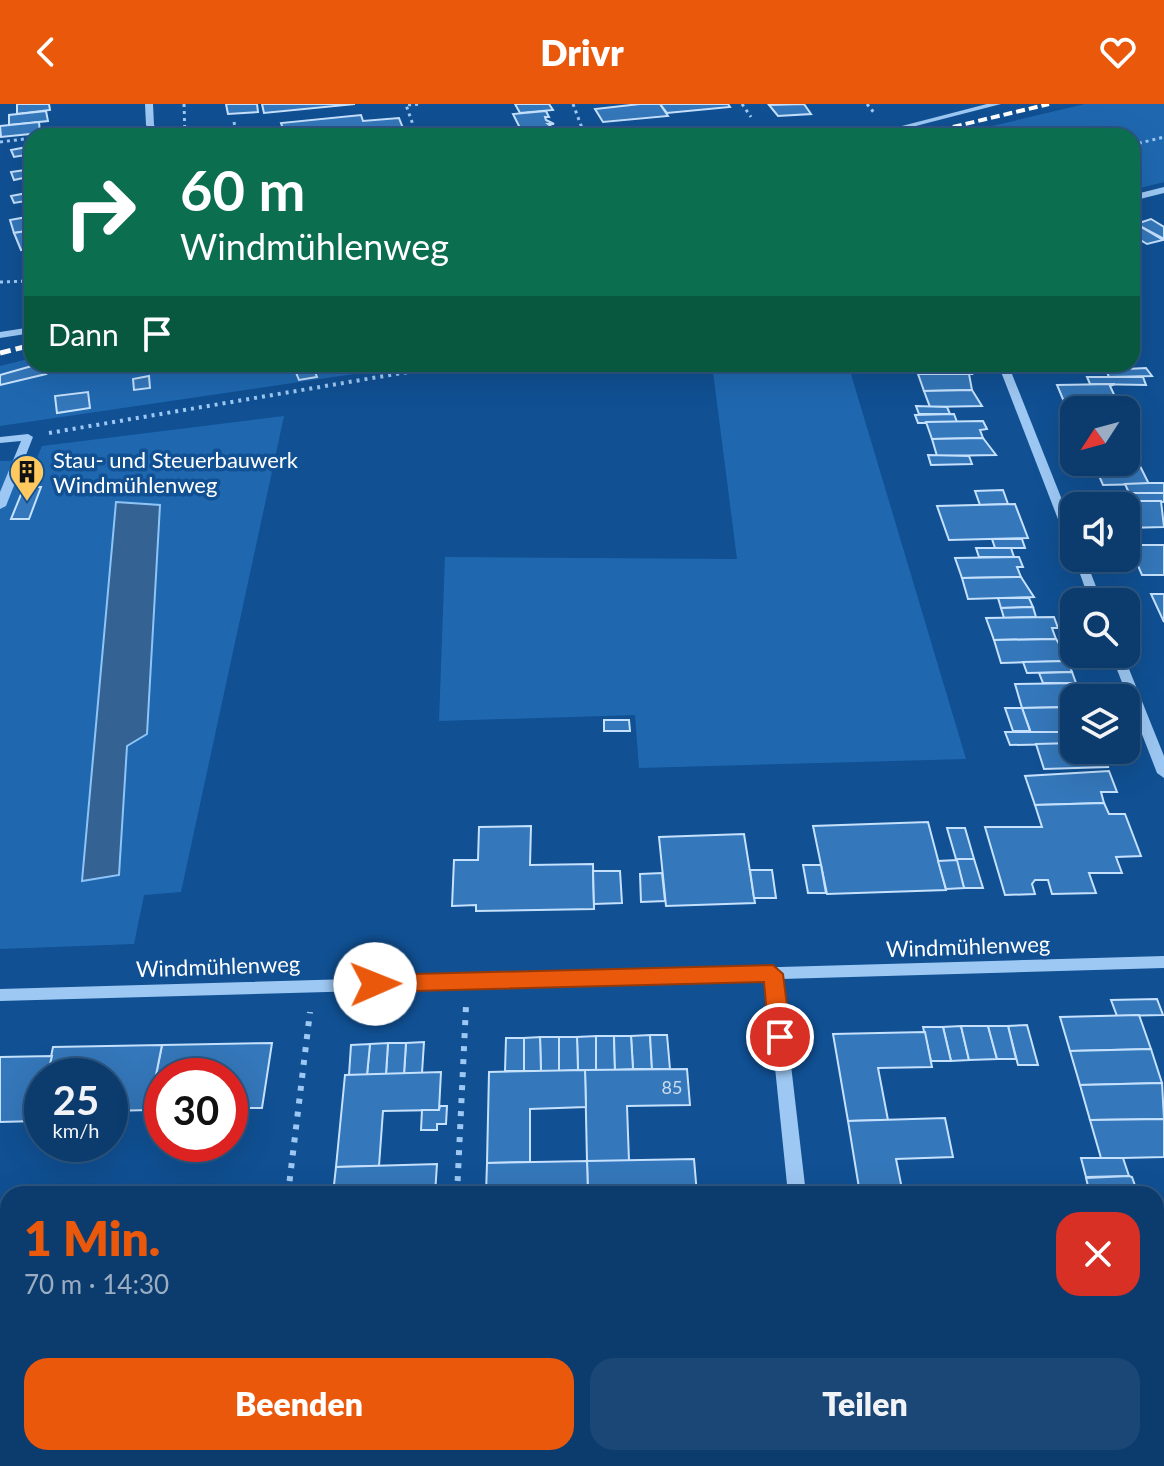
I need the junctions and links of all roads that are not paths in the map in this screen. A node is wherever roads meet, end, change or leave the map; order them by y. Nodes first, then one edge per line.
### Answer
1 (149, 104) edge
2 (997, 104) edge
3 (152, 128) edge
4 (900, 128) edge
5 (1164, 190) edge
6 (1140, 196) edge
7 (24, 331) edge
8 (0, 335) edge
9 (1006, 372) edge
10 (0, 440) edge
11 (0, 506) edge
12 (1060, 509) edge
13 (1123, 668) edge
14 (1164, 773) edge
15 (1164, 962) edge
16 (773, 974) junction
17 (0, 995) edge
18 (796, 1186) edge

1 - 3 street
2 - 4 street
5 - 6 street
7 - 8 street
9 - 12 street
10 - 11 street
13 - 14 street
15 - 16 street, Windmühlenweg
16 - 17 street, Windmühlenweg
16 - 18 street

